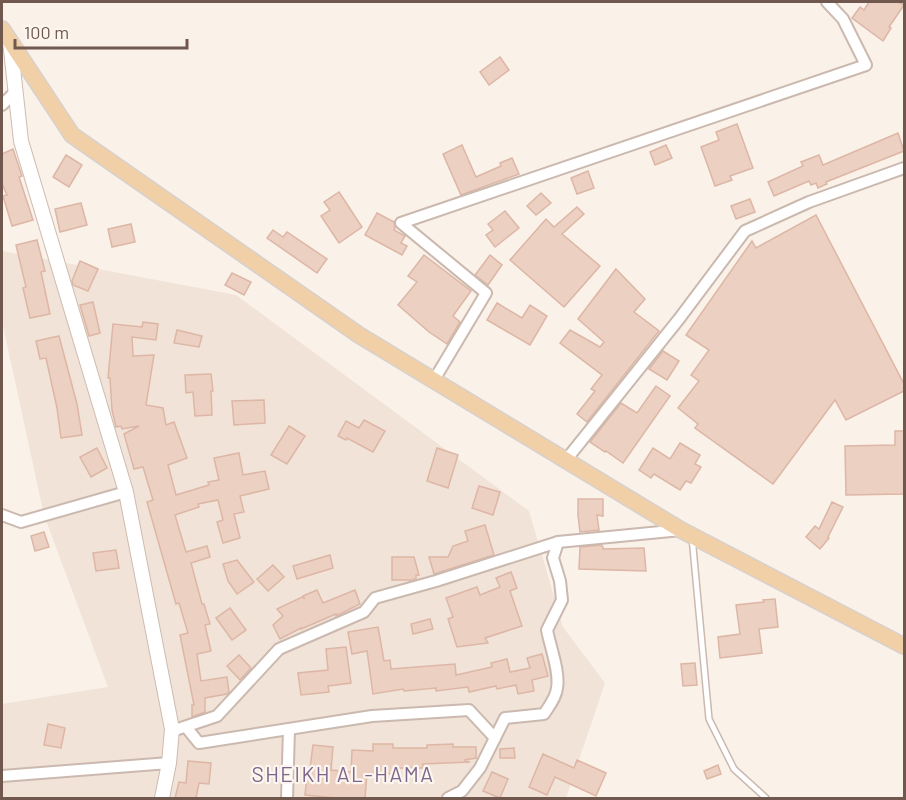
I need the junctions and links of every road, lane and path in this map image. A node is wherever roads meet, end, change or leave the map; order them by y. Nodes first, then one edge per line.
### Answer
1 (827, 2) edge
2 (5, 35) edge
3 (15, 92) junction
4 (2, 105) edge
5 (904, 168) edge
6 (434, 380) junction
7 (566, 460) junction
8 (126, 492) junction
9 (2, 515) edge
10 (686, 533) junction
11 (558, 542) junction
12 (904, 646) edge
13 (186, 727) junction
14 (289, 729) junction
15 (172, 731) junction
16 (495, 738) junction
17 (169, 763) junction
18 (2, 776) edge
19 (162, 798) edge
20 (287, 798) edge
21 (448, 798) edge
22 (766, 798) edge

1 - 6 street
2 - 3 street
2 - 6 main road
3 - 4 street
3 - 8 street
5 - 7 street
6 - 7 main road
7 - 10 main road
8 - 9 street
8 - 15 street
10 - 11 street
10 - 12 main road
10 - 22 lane
11 - 13 street
11 - 16 street
13 - 14 street
13 - 15 street
14 - 16 street
14 - 20 street
15 - 17 street
16 - 21 street
17 - 18 street
17 - 19 street

